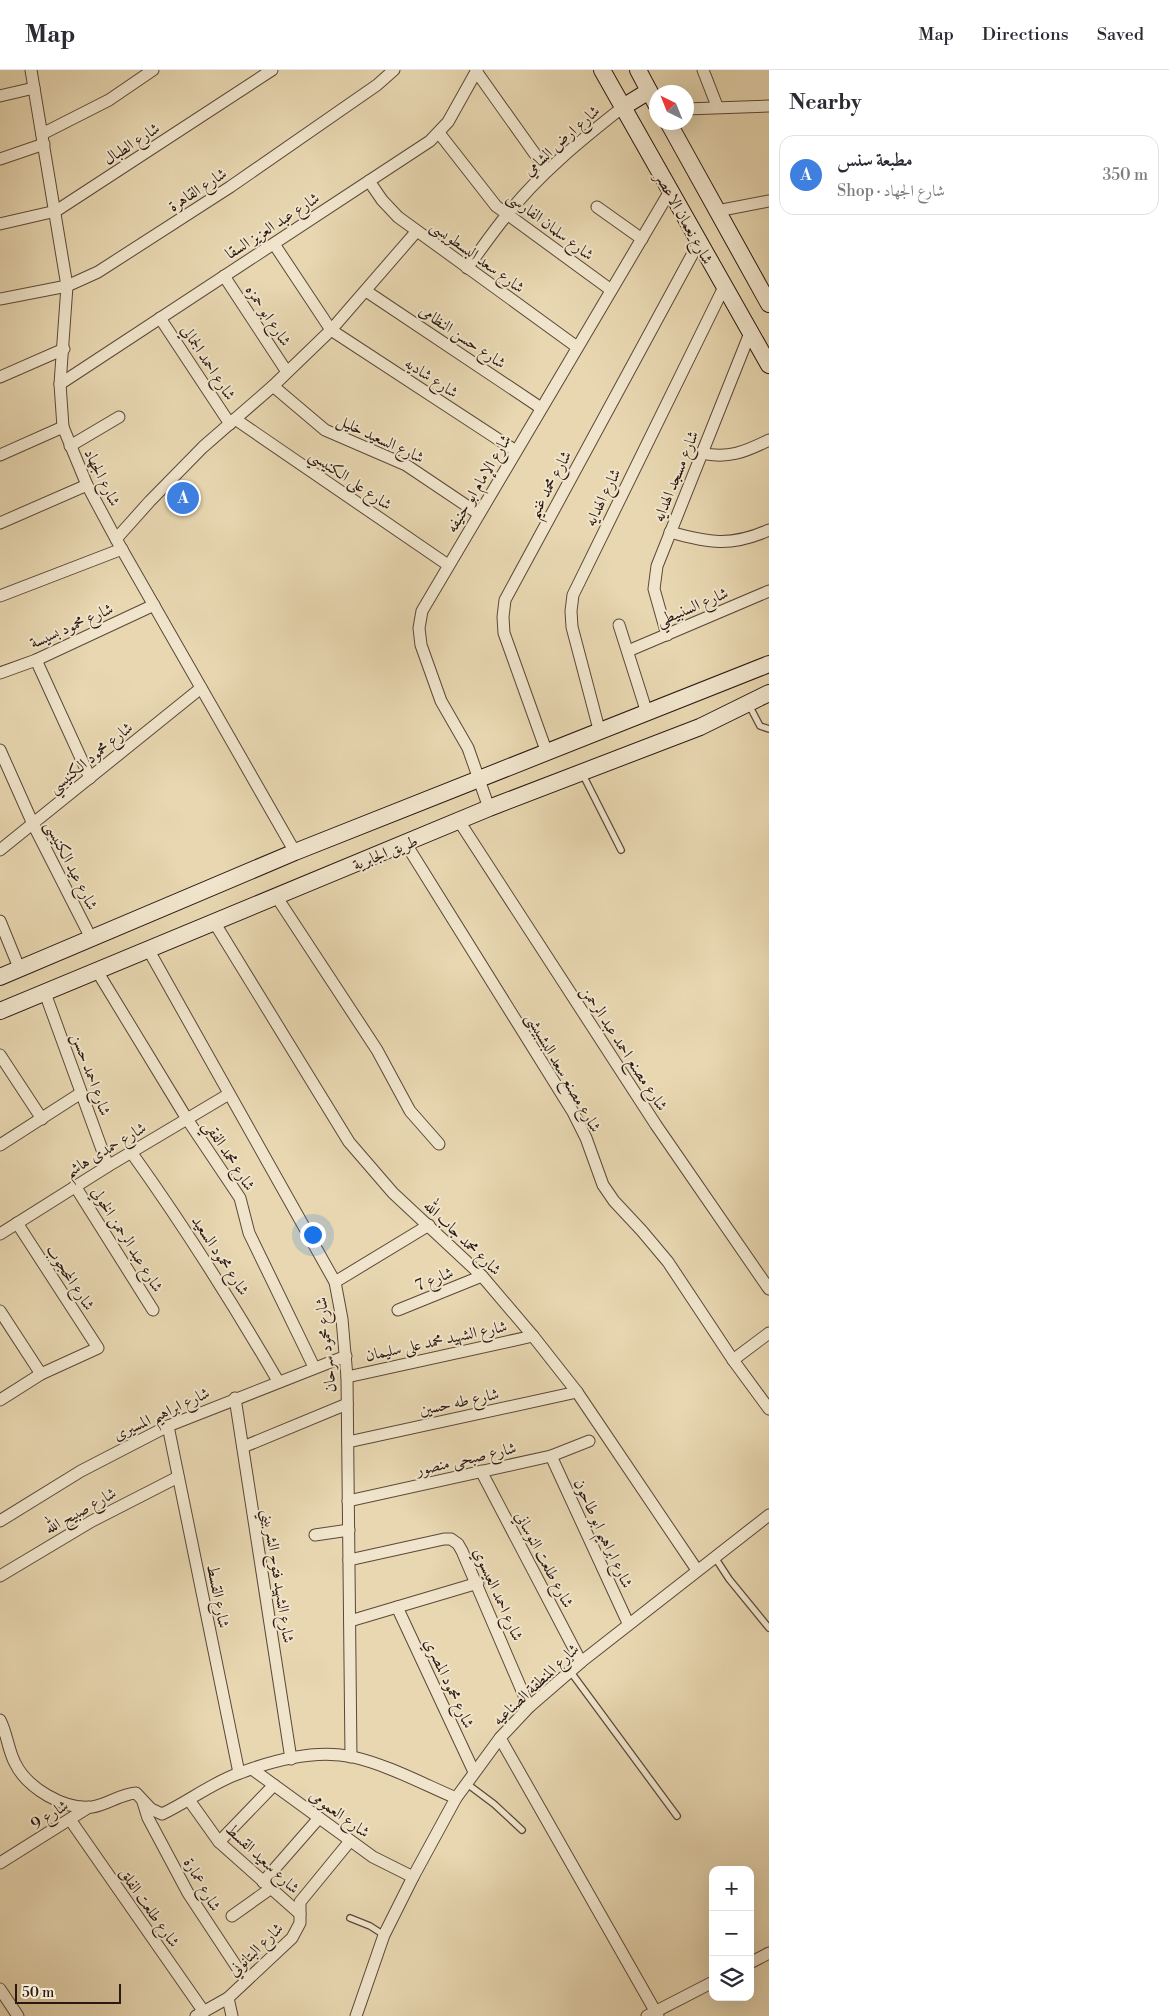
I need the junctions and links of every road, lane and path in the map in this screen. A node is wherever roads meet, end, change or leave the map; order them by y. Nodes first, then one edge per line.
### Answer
1 (31, 70) edge
2 (153, 70) edge
3 (272, 70) edge
4 (394, 70) edge
5 (602, 70) edge
6 (638, 70) edge
7 (703, 70) edge
8 (477, 71) edge
9 (34, 88) junction
10 (649, 91) edge
11 (0, 96) edge
12 (649, 98) edge
13 (717, 106) junction
14 (769, 106) edge
15 (623, 107) junction
16 (694, 108) edge
17 (672, 130) edge
18 (439, 133) junction
19 (43, 139) junction
20 (0, 159) edge
21 (547, 171) junction
22 (369, 181) junction
23 (670, 191) junction
24 (769, 200) edge
25 (597, 207) dead end
26 (56, 211) junction
27 (717, 211) junction
28 (506, 215) junction
29 (0, 224) edge
30 (416, 232) junction
31 (642, 239) junction
32 (699, 242) junction
33 (274, 244) junction
34 (467, 268) junction
35 (224, 276) junction
36 (764, 283) edge
37 (67, 286) junction
38 (724, 287) junction
39 (366, 290) junction
40 (611, 290) junction
41 (0, 299) edge
42 (769, 304) edge
43 (160, 318) junction
44 (330, 330) junction
45 (750, 333) junction
46 (577, 347) junction
47 (64, 349) junction
48 (769, 365) edge
49 (287, 372) junction
50 (0, 377) edge
51 (60, 384) junction
52 (273, 386) junction
53 (541, 408) junction
54 (120, 417) dead end
55 (233, 422) junction
56 (63, 427) junction
57 (769, 440) edge
58 (70, 446) junction
59 (516, 451) junction
60 (702, 453) junction
61 (0, 455) edge
62 (87, 485) junction
63 (479, 514) junction
64 (0, 523) edge
65 (769, 530) edge
66 (670, 532) junction
67 (119, 544) junction
68 (448, 565) junction
69 (769, 591) edge
70 (0, 596) edge
71 (154, 606) junction
72 (619, 624) dead end
73 (667, 635) junction
74 (628, 651) junction
75 (36, 660) junction
76 (769, 664) edge
77 (0, 673) edge
78 (201, 688) junction
79 (769, 693) edge
80 (748, 704) junction
81 (648, 713) junction
82 (769, 729) edge
83 (600, 732) junction
84 (0, 750) edge
85 (547, 753) junction
86 (582, 771) junction
87 (90, 778) junction
88 (480, 779) junction
89 (490, 808) junction
90 (459, 821) junction
91 (33, 824) junction
92 (406, 844) junction
93 (0, 850) edge
94 (621, 850) dead end
95 (295, 852) junction
96 (276, 896) junction
97 (0, 921) edge
98 (214, 922) junction
99 (92, 940) junction
100 (148, 950) junction
101 (20, 970) junction
102 (97, 971) junction
103 (0, 977) edge
104 (45, 993) junction
105 (0, 1011) edge
106 (0, 1055) edge
107 (81, 1094) junction
108 (229, 1094) junction
109 (42, 1119) junction
110 (186, 1119) junction
111 (439, 1144) dead end
112 (0, 1145) edge
113 (131, 1152) junction
114 (108, 1166) junction
115 (74, 1186) junction
116 (17, 1223) junction
117 (430, 1225) junction
118 (0, 1234) edge
119 (482, 1276) junction
120 (335, 1282) junction
121 (769, 1289) edge
122 (153, 1310) dead end
123 (398, 1310) dead end
124 (0, 1311) edge
125 (769, 1333) edge
126 (532, 1336) junction
127 (346, 1356) junction
128 (733, 1360) junction
129 (314, 1367) junction
130 (41, 1374) junction
131 (347, 1377) junction
132 (278, 1381) junction
133 (578, 1392) junction
134 (235, 1398) junction
135 (0, 1400) edge
136 (347, 1404) junction
137 (769, 1409) edge
138 (168, 1426) junction
139 (589, 1441) dead end
140 (348, 1442) junction
141 (243, 1447) junction
142 (551, 1456) junction
143 (481, 1471) junction
144 (178, 1477) junction
145 (348, 1500) junction
146 (769, 1515) edge
147 (0, 1521) edge
148 (349, 1530) junction
149 (315, 1535) dead end
150 (714, 1556) junction
151 (349, 1560) junction
152 (697, 1570) junction
153 (0, 1576) edge
154 (478, 1583) junction
155 (397, 1607) junction
156 (350, 1621) junction
157 (628, 1623) junction
158 (769, 1628) edge
159 (581, 1662) junction
160 (570, 1671) junction
161 (530, 1707) junction
162 (2, 1726) edge
163 (500, 1738) junction
164 (351, 1757) junction
165 (291, 1759) junction
166 (252, 1769) junction
167 (474, 1772) junction
168 (238, 1773) junction
169 (466, 1783) junction
170 (274, 1785) junction
171 (142, 1798) junction
172 (456, 1798) junction
173 (189, 1800) junction
174 (89, 1808) junction
175 (677, 1816) dead end
176 (319, 1818) junction
177 (70, 1821) junction
178 (522, 1830) dead end
179 (350, 1841) junction
180 (220, 1842) junction
181 (0, 1864) edge
182 (413, 1878) junction
183 (267, 1886) junction
184 (300, 1914) junction
185 (232, 1916) dead end
186 (350, 1918) dead end
187 (384, 1935) junction
188 (769, 1953) edge
189 (754, 1961) edge
190 (246, 1982) junction
191 (709, 1984) edge
192 (0, 1989) edge
193 (228, 1998) junction
194 (200, 2014) edge
195 (654, 2015) edge
196 (18, 2016) edge
197 (232, 2016) edge
198 (356, 2016) edge

1 - 9 street, شارع الجهاد
2 - 19 street
3 - 26 street, شارع الطبال
4 - 37 street, شارع القاهرة
5 - 15 street, شارع نعمان الاعصر
6 - 10 street
7 - 13 street
8 - 18 street, شارع عبد العزيز السقا
8 - 21 street
9 - 11 street
9 - 19 street, شارع الجهاد
12 - 15 street
13 - 14 street
13 - 16 street
15 - 21 street, شارع ارض الشامي
15 - 23 street, شارع نعمان الاعصر
17 - 27 street, شارع نعمان الاعصر
18 - 22 street, شارع عبد العزيز السقا
18 - 28 street, شارع سلمان الفارسى
19 - 20 street
19 - 26 street, شارع الجهاد
21 - 28 street, شارع ارض الشامي
22 - 30 street, شارع سعد البسطويسى
22 - 33 street, شارع عبد العزيز السقا
23 - 31 street, شارع الإمام ابو حنيفه
23 - 32 street, شارع نعمان الاعصر
24 - 27 street
25 - 31 street
26 - 29 street, شارع الطبال
26 - 37 street, شارع الجهاد
27 - 36 street, شارع نعمان الاعصر
28 - 34 street, شارع ارض الشامي
28 - 40 street, شارع سلمان الفارسى
30 - 34 street, شارع سعد البسطويسى
30 - 39 street
31 - 40 street, شارع الإمام ابو حنيفه
32 - 38 street, شارع نعمان الاعصر
32 - 85 street, شارع محمد غنيم
33 - 35 street, شارع عبد العزيز السقا
33 - 44 street
34 - 46 street, شارع سعد البسطويسى
35 - 43 street, شارع عبد العزيز السقا
35 - 49 street, شارع ابو حمزه
36 - 42 street, شارع نعمان الاعصر
37 - 41 street, شارع القاهرة
37 - 47 street, شارع الجهاد
38 - 45 street, شارع نعمان الاعصر
38 - 83 street, شارع الهدايه
39 - 44 street
39 - 53 street, شارع حسن النظامى
40 - 46 street, شارع الإمام ابو حنيفه
43 - 51 street, شارع عبد العزيز السقا
43 - 55 street, شارع احمد الجمالي
44 - 49 street
44 - 59 street, شارع شاديه
45 - 48 street, شارع نعمان الاعصر
45 - 60 street, شارع مسجد الهدايه
46 - 53 street, شارع الإمام ابو حنيفه
47 - 50 street
47 - 51 street, شارع الجهاد
49 - 52 street
51 - 56 street, شارع الجهاد
52 - 55 street
52 - 63 street, شارع السعيد خليل
53 - 59 street, شارع الإمام ابو حنيفه
54 - 58 street
55 - 67 street
55 - 68 street, شارع على الكنيسي
56 - 58 street, شارع الجهاد
56 - 61 street
57 - 60 street
58 - 62 street, شارع الجهاد
59 - 63 street, شارع الإمام ابو حنيفه
60 - 66 street, شارع مسجد الهدايه
62 - 64 street
62 - 67 street, شارع الجهاد
63 - 68 street, شارع الإمام ابو حنيفه
65 - 66 street
66 - 73 street, شارع مسجد الهدايه
67 - 70 street
67 - 71 street, شارع الجهاد
68 - 88 street, شارع الإمام ابو حنيفه
69 - 73 street, شارع السنبيطي
71 - 75 street, شارع محمود بسيسة
71 - 78 street, شارع الجهاد
72 - 74 street
73 - 74 street, شارع السنبيطي
74 - 81 street
75 - 77 street, شارع محمود بسيسة
75 - 87 street
76 - 81 street, طريق الجابرية
78 - 87 street, شارع محمود الكنيسي
78 - 95 street, شارع الجهاد
79 - 80 street, طريق الجابرية
80 - 82 lane
80 - 86 street, طريق الجابرية
81 - 83 street, طريق الجابرية
83 - 85 street, طريق الجابرية
84 - 91 street, شارع عيد الكنيسى
85 - 88 street, طريق الجابرية
86 - 89 street, طريق الجابرية
86 - 94 lane
87 - 91 street, شارع محمود الكنيسي
88 - 89 street, شارع الإمام ابو حنيفه
88 - 95 street, طريق الجابرية
89 - 90 street, طريق الجابرية
90 - 92 street, طريق الجابرية
90 - 121 street, شارع مصنع احمد عبد الرحمن
91 - 93 street, شارع محمود الكنيسي
91 - 99 street, شارع عيد الكنيسى
92 - 96 street, طريق الجابرية
92 - 128 street, شارع مصنع سعد البشبيشى
95 - 99 street, طريق الجابرية
96 - 98 street, طريق الجابرية
96 - 111 street
97 - 101 street
98 - 100 street, طريق الجابرية
98 - 117 street, شارع محمد جاب الله
99 - 101 street, طريق الجابرية
100 - 102 street, طريق الجابرية
100 - 108 street, شارع محمود سرحان
101 - 103 street, طريق الجابرية
102 - 104 street, طريق الجابرية
102 - 110 street, شارع محمد الفقي
104 - 105 street, طريق الجابرية
104 - 107 street, شارع احمد حسن
106 - 109 street
107 - 109 street
107 - 114 street, شارع احمد حسن
108 - 110 street, شارع حمدى هاشم
108 - 120 street, شارع محمود سرحان
109 - 112 street
110 - 113 street, شارع حمدى هاشم
110 - 129 street, شارع محمد الفقي
113 - 114 street, شارع حمدى هاشم
113 - 132 street, شارع محمود السعيد
114 - 115 street, شارع حمدى هاشم
115 - 116 street, شارع حمدى هاشم
115 - 122 street, شارع عبد الرحمن الخولي
116 - 118 street, شارع حمدى هاشم
116 - 130 street, شارع المحجوب
117 - 119 street, شارع محمد جاب الله
117 - 120 street
119 - 123 street, شارع 7
119 - 126 street, شارع محمد جاب الله
120 - 127 street, شارع محمود سرحان
124 - 130 street
125 - 128 street
126 - 131 street, شارع الشهيد محمد على سليمان
126 - 133 street, شارع محمد جاب الله
127 - 129 street, شارع ابراهيم المسيرى
127 - 131 street, شارع محمود سرحان
128 - 137 street, شارع مصنع سعد البشبيشى
129 - 132 street, شارع ابراهيم المسيرى
130 - 135 street
131 - 136 street, شارع محمود سرحان
132 - 134 street, شارع ابراهيم المسيرى
133 - 140 street, شارع طه حسين
133 - 152 street, شارع محمد جاب الله
134 - 138 street, شارع ابراهيم المسيرى
134 - 141 street, شارع الشهيد فتوح الشربيني
136 - 140 street, شارع محمود سرحان
136 - 141 street
138 - 144 street, شارع القسط
138 - 147 street, شارع ابراهيم المسيرى
139 - 142 street, شارع صبحى منصور
140 - 145 street, شارع محمود سرحان
141 - 165 street, شارع الشهيد فتوح الشربيني
142 - 143 street, شارع صبحى منصور
142 - 157 street, شارع ابراهيم ابو طاحون
143 - 145 street, شارع صبحى منصور
143 - 159 street, شارع طلعت النوساني
144 - 153 street, شارع صبيح الله
144 - 168 street, شارع القسط
145 - 148 street, شارع محمود سرحان
146 - 150 street, شارع المنطقة الصناعيه
148 - 149 street
148 - 151 street, شارع محمود سرحان
150 - 152 street, شارع المنطقة الصناعيه
150 - 158 lane
151 - 154 street, شارع احمد العيسوي
151 - 156 street, شارع محمود سرحان
152 - 157 street, شارع المنطقة الصناعيه
154 - 155 street
154 - 161 street, شارع احمد العيسوي
155 - 156 street
155 - 167 street, شارع محمود المصري
156 - 164 street, شارع محمود سرحان
157 - 159 street, شارع المنطقة الصناعيه
159 - 160 street, شارع المنطقة الصناعيه
160 - 161 street, شارع المنطقة الصناعيه
160 - 175 lane
161 - 163 street, شارع المنطقة الصناعيه
162 - 174 street
163 - 167 street, شارع المنطقة الصناعيه
163 - 195 street
164 - 165 street
164 - 172 street
165 - 166 street
166 - 168 street
166 - 170 street, شارع العمومى
167 - 169 street, شارع المنطقة الصناعيه
168 - 173 street
169 - 172 street, شارع المنطقة الصناعيه
169 - 178 lane
170 - 176 street, شارع العمومى
170 - 180 street
171 - 173 street
171 - 174 street
171 - 190 street, شارع عمارة
172 - 182 street, شارع المنطقة الصناعيه
173 - 180 street, شارع سعيد القسط
174 - 177 street, شارع 9
176 - 179 street, شارع العمومى
176 - 183 street
177 - 181 street, شارع 9
177 - 194 street, شارع طلعت الفلق
179 - 182 street, شارع العمومى
179 - 184 street, شارع البتانوني
180 - 183 street, شارع سعيد القسط
182 - 187 street, شارع المنطقة الصناعيه
183 - 184 street, شارع سعيد القسط
183 - 185 street
184 - 190 street, شارع البتانوني
186 - 187 lane
187 - 198 street, شارع المنطقة الصناعيه
188 - 189 street
190 - 193 street, شارع البتانوني
191 - 195 street
192 - 196 street
193 - 194 street, شارع البتانوني
193 - 197 street

